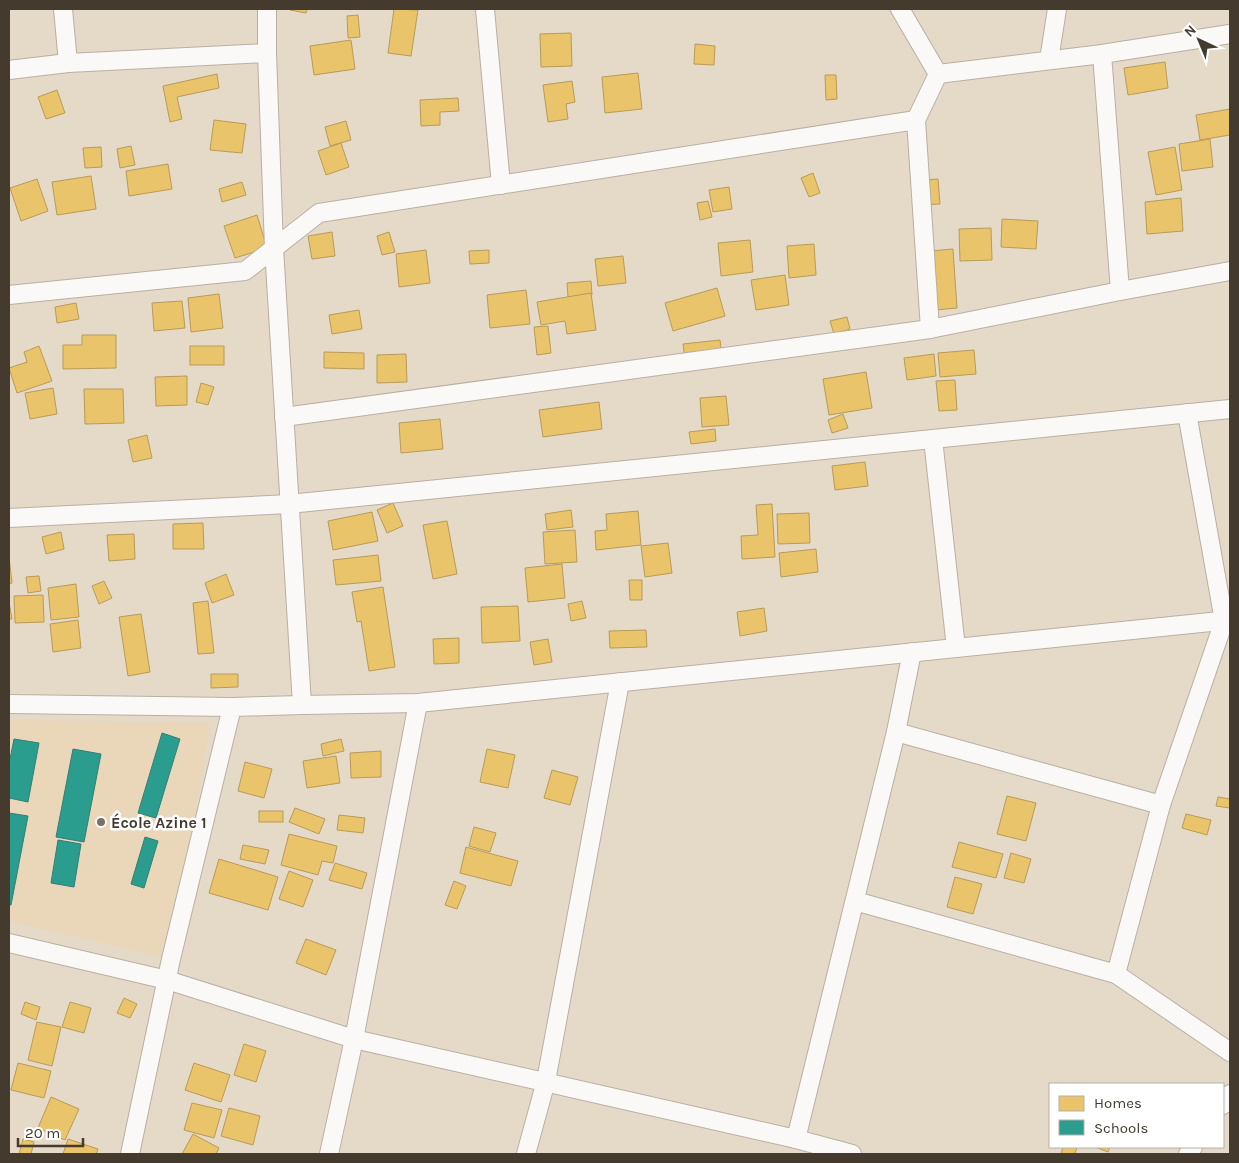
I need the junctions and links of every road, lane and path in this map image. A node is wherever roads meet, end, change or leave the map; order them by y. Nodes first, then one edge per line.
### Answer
1 (63, 9) edge
2 (268, 9) edge
3 (485, 9) edge
4 (900, 9) edge
5 (1057, 9) edge
6 (1230, 34) edge
7 (267, 53) junction
8 (1102, 54) junction
9 (1049, 60) junction
10 (68, 63) junction
11 (9, 70) edge
12 (938, 74) junction
13 (916, 120) junction
14 (501, 185) junction
15 (274, 248) junction
16 (1230, 271) edge
17 (1120, 291) junction
18 (9, 295) edge
19 (930, 329) junction
20 (1230, 409) edge
21 (1187, 413) junction
22 (284, 417) junction
23 (933, 439) junction
24 (289, 504) junction
25 (9, 518) edge
26 (1227, 620) edge
27 (956, 648) junction
28 (912, 652) junction
29 (620, 682) junction
30 (418, 703) junction
31 (9, 704) edge
32 (302, 705) junction
33 (232, 707) junction
34 (896, 732) junction
35 (1161, 806) junction
36 (855, 901) junction
37 (9, 943) edge
38 (1116, 974) junction
39 (167, 980) junction
40 (354, 1039) junction
41 (1230, 1052) edge
42 (546, 1081) junction
43 (796, 1139) junction
44 (130, 1154) edge
45 (329, 1154) edge
46 (526, 1154) edge
47 (852, 1154) edge

1 - 10 street
2 - 7 street
3 - 14 street
4 - 12 street
5 - 9 street
6 - 8 street
7 - 10 street
7 - 15 street
8 - 9 street
8 - 17 street
9 - 12 street
10 - 11 street
12 - 13 street
13 - 14 street
13 - 19 street
14 - 15 street
15 - 18 street
15 - 22 street
16 - 17 street
17 - 19 street
19 - 22 street
20 - 21 street
21 - 23 street
21 - 26 street
22 - 24 street
23 - 24 street
23 - 27 street
24 - 25 street
24 - 32 street
26 - 27 street
26 - 35 street
27 - 28 street
28 - 29 street
28 - 34 street
29 - 30 street
29 - 42 street
30 - 32 street
30 - 40 street
31 - 33 street
32 - 33 street
33 - 39 street
34 - 35 street
34 - 36 street
35 - 38 street
36 - 38 street
36 - 43 street
37 - 39 street
38 - 41 street
39 - 40 street
39 - 44 street
40 - 42 street
40 - 45 street
42 - 43 street
42 - 46 street
43 - 47 street

